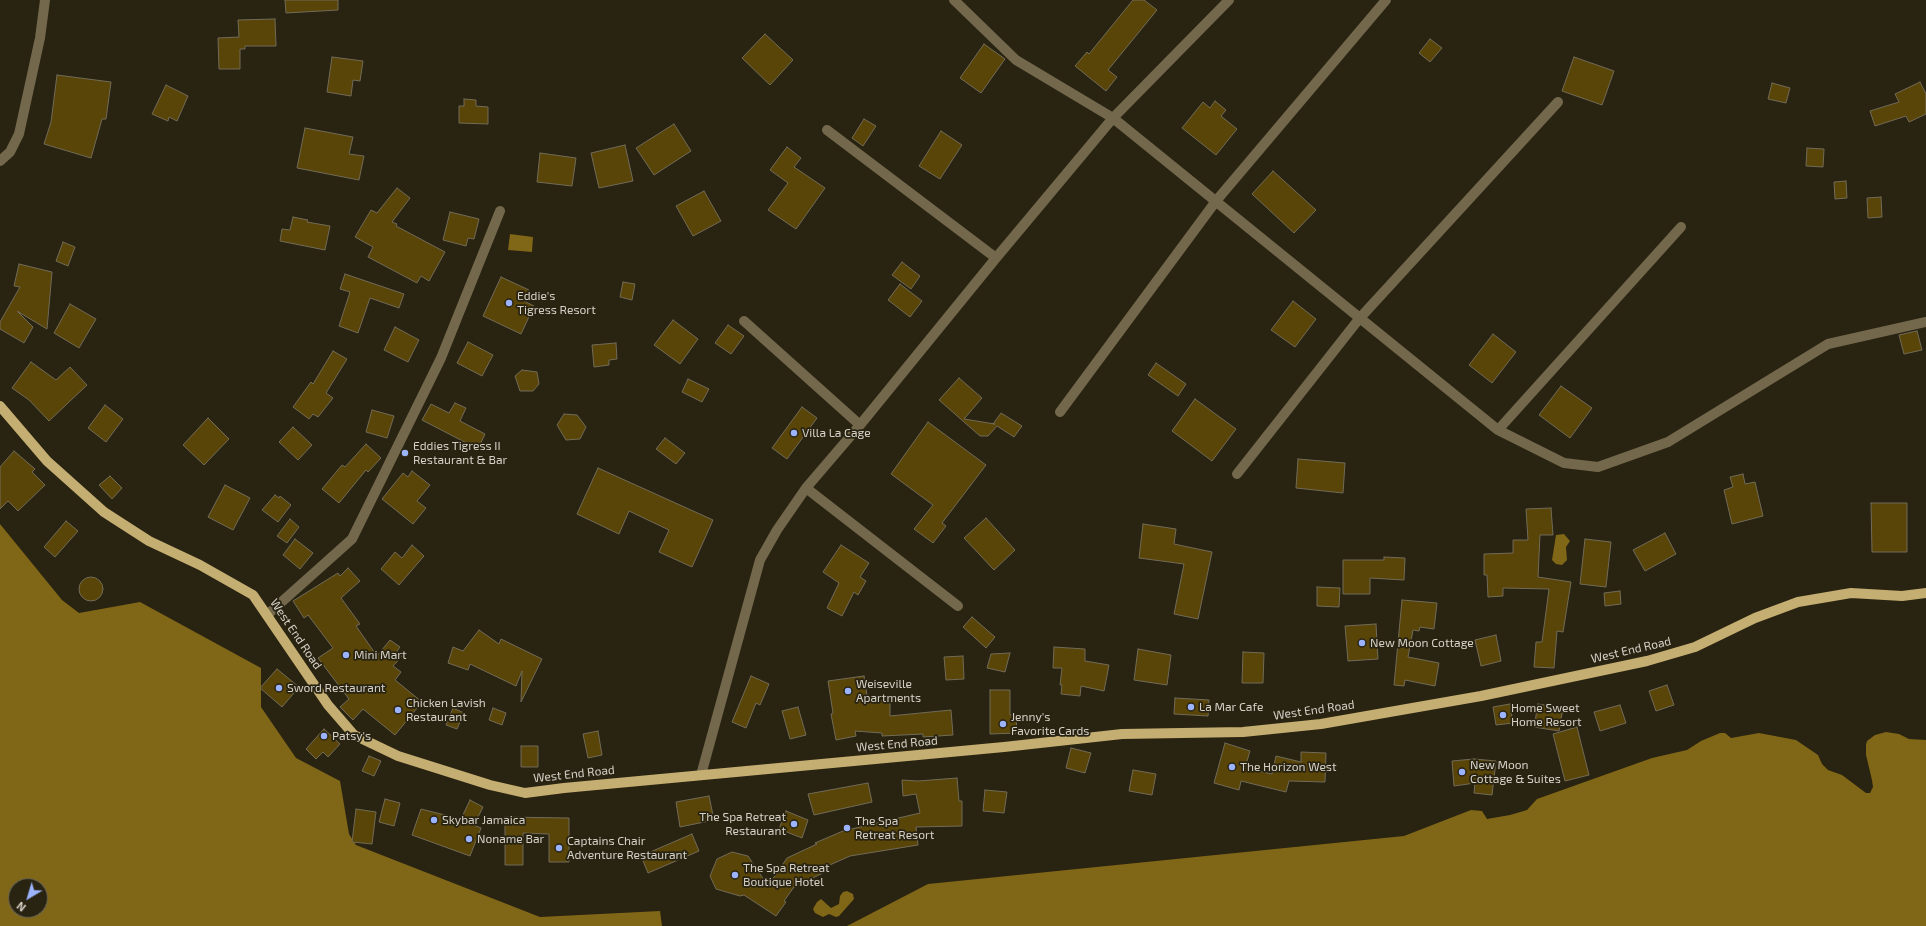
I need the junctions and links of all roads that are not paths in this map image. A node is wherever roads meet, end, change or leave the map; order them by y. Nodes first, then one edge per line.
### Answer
1 (45, 0) edge
2 (954, 0) edge
3 (1229, 0) edge
4 (1386, 0) edge
5 (1558, 102) dead end
6 (1113, 118) junction
7 (827, 130) dead end
8 (0, 161) edge
9 (1216, 201) junction
10 (500, 211) dead end
11 (1681, 227) dead end
12 (996, 258) junction
13 (1359, 319) junction
14 (744, 321) dead end
15 (1926, 322) edge
16 (0, 406) edge
17 (1060, 412) dead end
18 (860, 425) junction
19 (1498, 430) junction
20 (1237, 474) dead end
21 (806, 488) junction
22 (1926, 593) edge
23 (958, 606) dead end
24 (267, 615) junction
25 (701, 775) junction

1 - 8 street
2 - 6 street
3 - 6 street
4 - 9 street
5 - 13 street
6 - 9 street
6 - 12 street
7 - 12 street
9 - 13 street
9 - 17 street
10 - 24 street
11 - 19 street
12 - 18 street
13 - 19 street
13 - 20 street
14 - 18 street
15 - 19 street
16 - 24 main road, West End Road
18 - 21 street
21 - 23 street
21 - 25 street
22 - 25 main road, West End Road
24 - 25 main road, West End Road

